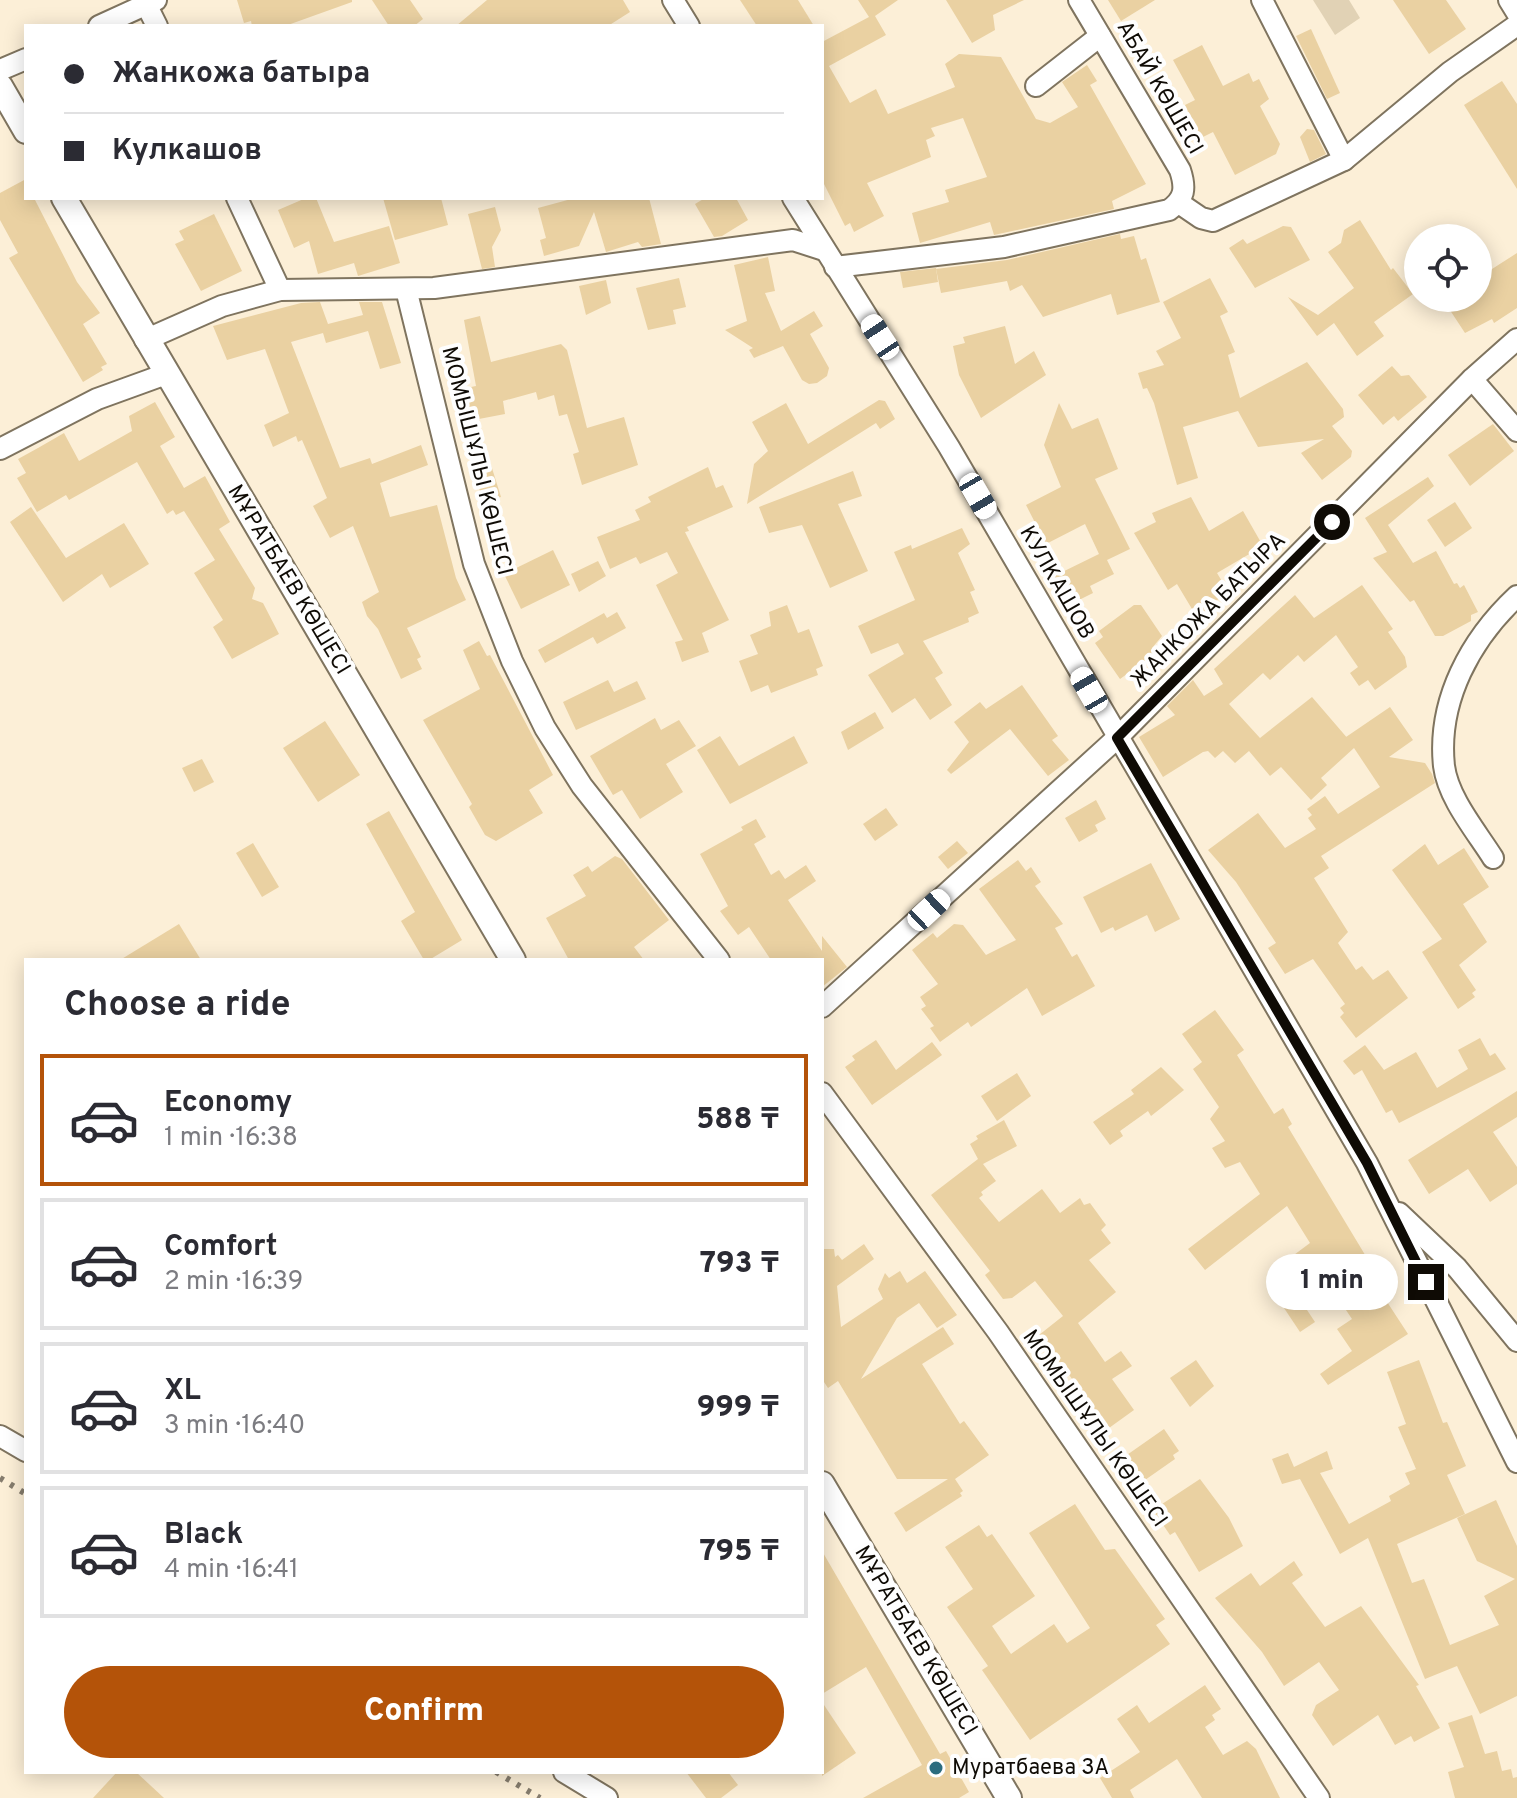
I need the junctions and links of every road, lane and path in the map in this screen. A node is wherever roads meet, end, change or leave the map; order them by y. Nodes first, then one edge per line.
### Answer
1 (673, 0) edge
2 (1079, 0) edge
3 (1262, 0) edge
4 (1509, 0) edge
5 (149, 1) edge
6 (1517, 13) edge
7 (103, 24) edge
8 (156, 24) edge
9 (688, 24) edge
10 (1517, 25) edge
11 (1100, 36) junction
12 (24, 60) edge
13 (0, 70) edge
14 (0, 86) edge
15 (1036, 86) dead end
16 (24, 128) edge
17 (1344, 160) junction
18 (65, 200) edge
19 (238, 200) edge
20 (794, 200) edge
21 (1179, 203) junction
22 (830, 259) junction
23 (406, 289) junction
24 (280, 290) junction
25 (1517, 339) edge
26 (145, 340) junction
27 (166, 374) junction
28 (1472, 379) junction
29 (1517, 431) edge
30 (0, 449) edge
31 (1517, 596) edge
32 (1117, 738) junction
33 (1493, 858) dead end
34 (512, 958) edge
35 (717, 958) edge
36 (824, 1005) edge
37 (824, 1096) edge
38 (1390, 1204) junction
39 (1517, 1341) edge
40 (0, 1436) edge
41 (24, 1450) edge
42 (1517, 1462) edge
43 (824, 1487) edge
44 (567, 1774) edge
45 (607, 1798) edge
46 (1009, 1798) edge
47 (1319, 1798) edge

1 - 9 street
2 - 11 street, АБАЙ КӨШЕСІ
3 - 17 street
4 - 6 street
5 - 7 street
5 - 8 street
10 - 17 street
11 - 15 street
11 - 21 street, АБАЙ КӨШЕСІ
12 - 13 street
14 - 16 street
17 - 21 street
18 - 26 street, МҰРАТБАЕВ КӨШЕСІ
19 - 24 street
20 - 22 street, КУЛКАШОВ
21 - 22 street
22 - 23 street
22 - 32 street, КУЛКАШОВ
23 - 24 street
23 - 35 street, МОМЫШҰЛЫ КӨШЕСІ
24 - 26 street
25 - 28 street, ЖАНКОЖА БАТЫРА
26 - 27 street, МҰРАТБАЕВ КӨШЕСІ
27 - 30 street
27 - 34 street, МҰРАТБАЕВ КӨШЕСІ
28 - 29 street
28 - 32 street, ЖАНКОЖА БАТЫРА
31 - 33 street
32 - 36 street, ЖАНКОЖА БАТЫРА
32 - 38 street, КУЛКАШОВ
37 - 47 street, МОМЫШҰЛЫ КӨШЕСІ
38 - 39 street, КУЛКАШОВ
38 - 42 street, КУЛКАШОВ
40 - 41 street
43 - 46 street, МҰРАТБАЕВ КӨШЕСІ
44 - 45 street

